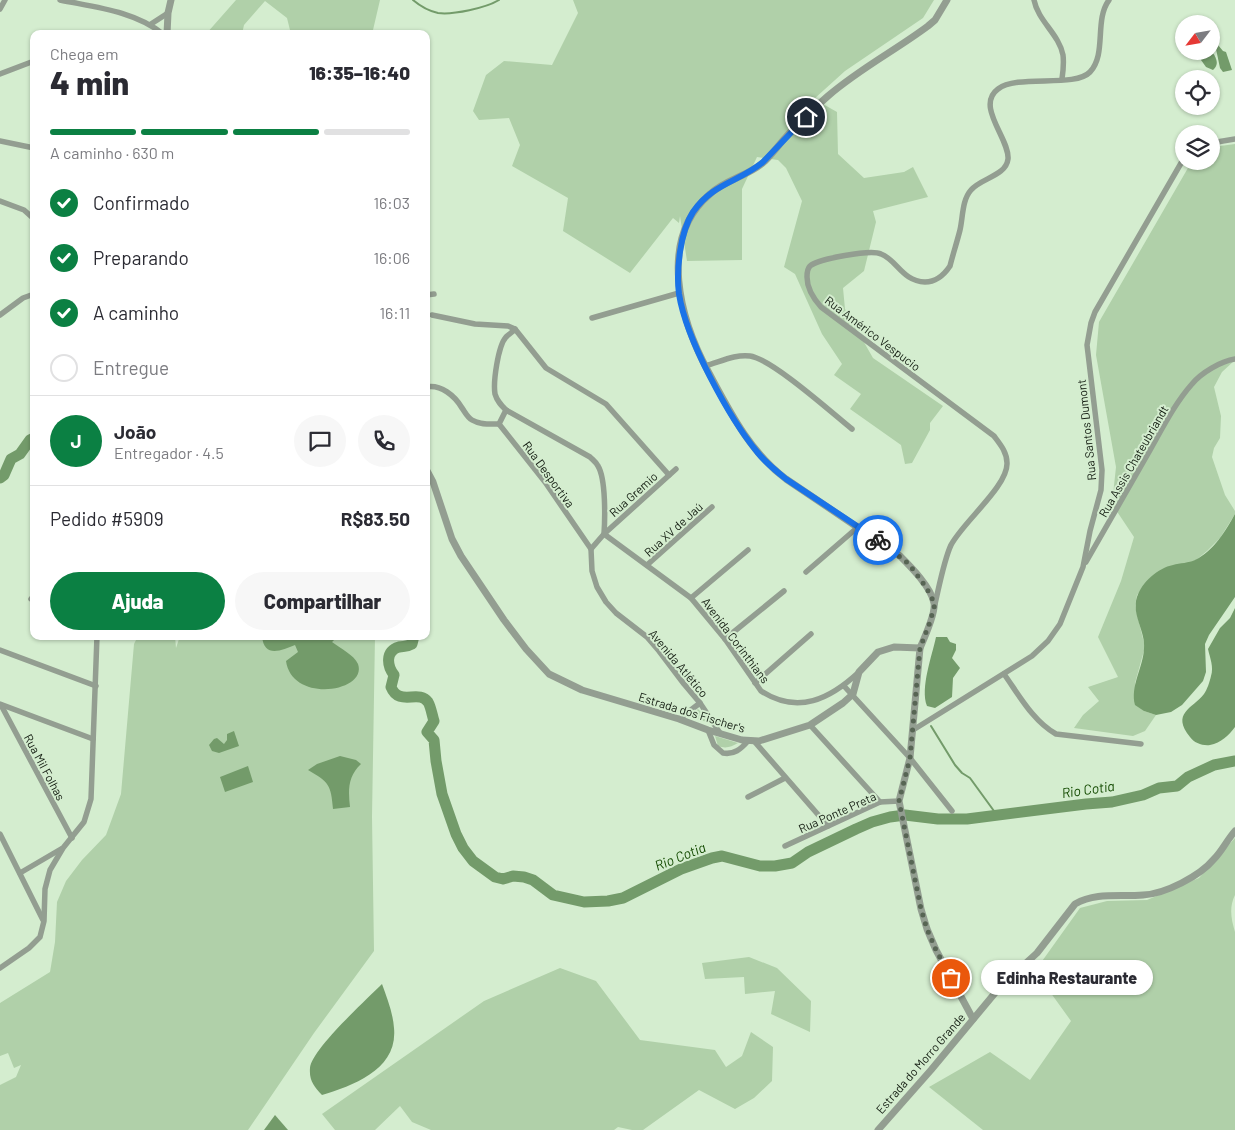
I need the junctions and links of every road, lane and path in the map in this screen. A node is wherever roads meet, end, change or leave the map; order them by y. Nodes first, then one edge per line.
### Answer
1 (5, 0) edge
2 (60, 0) edge
3 (171, 0) edge
4 (947, 0) edge
5 (1034, 0) edge
6 (1109, 0) edge
7 (0, 9) edge
8 (168, 13) junction
9 (151, 24) junction
10 (158, 30) edge
11 (167, 30) edge
12 (30, 63) edge
13 (0, 74) edge
14 (1062, 79) junction
15 (1235, 139) edge
16 (0, 141) edge
17 (1220, 142) edge
18 (30, 147) edge
19 (1177, 170) edge
20 (0, 201) edge
21 (30, 216) edge
22 (679, 293) junction
23 (430, 294) edge
24 (434, 294) dead end
25 (30, 295) edge
26 (0, 315) edge
27 (432, 315) dead end
28 (592, 318) dead end
29 (516, 329) junction
30 (1235, 359) edge
31 (705, 366) junction
32 (430, 386) edge
33 (506, 410) junction
34 (499, 424) junction
35 (852, 429) dead end
36 (676, 469) dead end
37 (669, 475) junction
38 (430, 476) edge
39 (712, 507) dead end
40 (858, 527) junction
41 (604, 534) junction
42 (591, 549) junction
43 (748, 550) dead end
44 (647, 565) junction
45 (1083, 566) junction
46 (806, 572) dead end
47 (784, 591) dead end
48 (691, 598) junction
49 (935, 604) junction
50 (811, 634) dead end
51 (725, 639) junction
52 (97, 640) edge
53 (920, 648) junction
54 (0, 650) edge
55 (859, 672) junction
56 (1004, 674) junction
57 (755, 682) junction
58 (96, 686) junction
59 (844, 686) junction
60 (853, 694) junction
61 (700, 703) junction
62 (0, 704) edge
63 (679, 719) junction
64 (810, 725) junction
65 (708, 730) junction
66 (913, 730) junction
67 (720, 733) junction
68 (93, 739) junction
69 (751, 741) junction
70 (1141, 744) dead end
71 (910, 758) junction
72 (785, 778) junction
73 (748, 798) dead end
74 (899, 801) junction
75 (880, 802) junction
76 (952, 811) dead end
77 (828, 826) junction
78 (1235, 831) edge
79 (0, 834) edge
80 (72, 838) junction
81 (785, 846) dead end
82 (63, 848) junction
83 (39, 862) junction
84 (50, 870) junction
85 (20, 873) junction
86 (44, 921) junction
87 (0, 968) edge
88 (973, 1019) junction
89 (878, 1130) edge

1 - 7 street
2 - 9 street
3 - 8 street
4 - 22 street
5 - 14 street
6 - 14 street
8 - 9 street
8 - 11 street
9 - 10 street
12 - 13 street
14 - 49 street, Rua Américo Vespucio
15 - 17 street
16 - 18 street
19 - 45 street, Rua Santos Dumont
20 - 21 street
22 - 28 street
22 - 31 street
23 - 24 street
25 - 26 street
27 - 29 street
29 - 33 street
29 - 37 street
30 - 45 street, Rua Assis Chateubriandt
31 - 35 street
31 - 40 street
32 - 34 street
33 - 34 street
33 - 41 street
34 - 42 street, Rua Desportiva
36 - 37 street, Rua Gremio
37 - 41 street, Rua Gremio
38 - 63 street, Estrada dos Fischer's
39 - 44 street, Rua XV de Jaú
40 - 46 street
40 - 49 street
41 - 42 street
41 - 44 street, Avenida Corinthians
42 - 61 street, Avenida Atlético
43 - 48 street
44 - 48 street, Avenida Corinthians
45 - 56 street, Rua Santos Dumont
47 - 51 street
48 - 51 street, Avenida Corinthians
49 - 53 street
50 - 57 street
51 - 57 street, Avenida Corinthians
52 - 58 street
53 - 55 street
53 - 66 street
54 - 58 street
55 - 59 street, Avenida Corinthians
55 - 60 street
56 - 66 street, Rua Santos Dumont
56 - 70 street
57 - 59 street, Avenida Corinthians
58 - 68 street
59 - 60 street
60 - 64 street, Estrada dos Fischer's
60 - 71 street
61 - 63 street
61 - 67 street, Avenida Atlético
62 - 68 street
62 - 80 street, Rua Mil Folhas
63 - 65 street, Estrada dos Fischer's
64 - 69 street, Estrada dos Fischer's
64 - 75 street
65 - 67 street, Estrada dos Fischer's
65 - 69 street
66 - 71 street
67 - 69 street, Estrada dos Fischer's
68 - 80 street
69 - 72 street
71 - 74 street
71 - 76 street
72 - 73 street
72 - 77 street
74 - 75 street, Rua Ponte Preta
74 - 88 street
75 - 77 street, Rua Ponte Preta
77 - 81 street, Rua Ponte Preta
78 - 88 street, Estrada do Morro Grande
79 - 85 street
80 - 82 street
82 - 83 street
82 - 84 street
83 - 84 street
83 - 85 street
84 - 86 street
85 - 86 street
86 - 87 street
88 - 89 street, Estrada do Morro Grande

